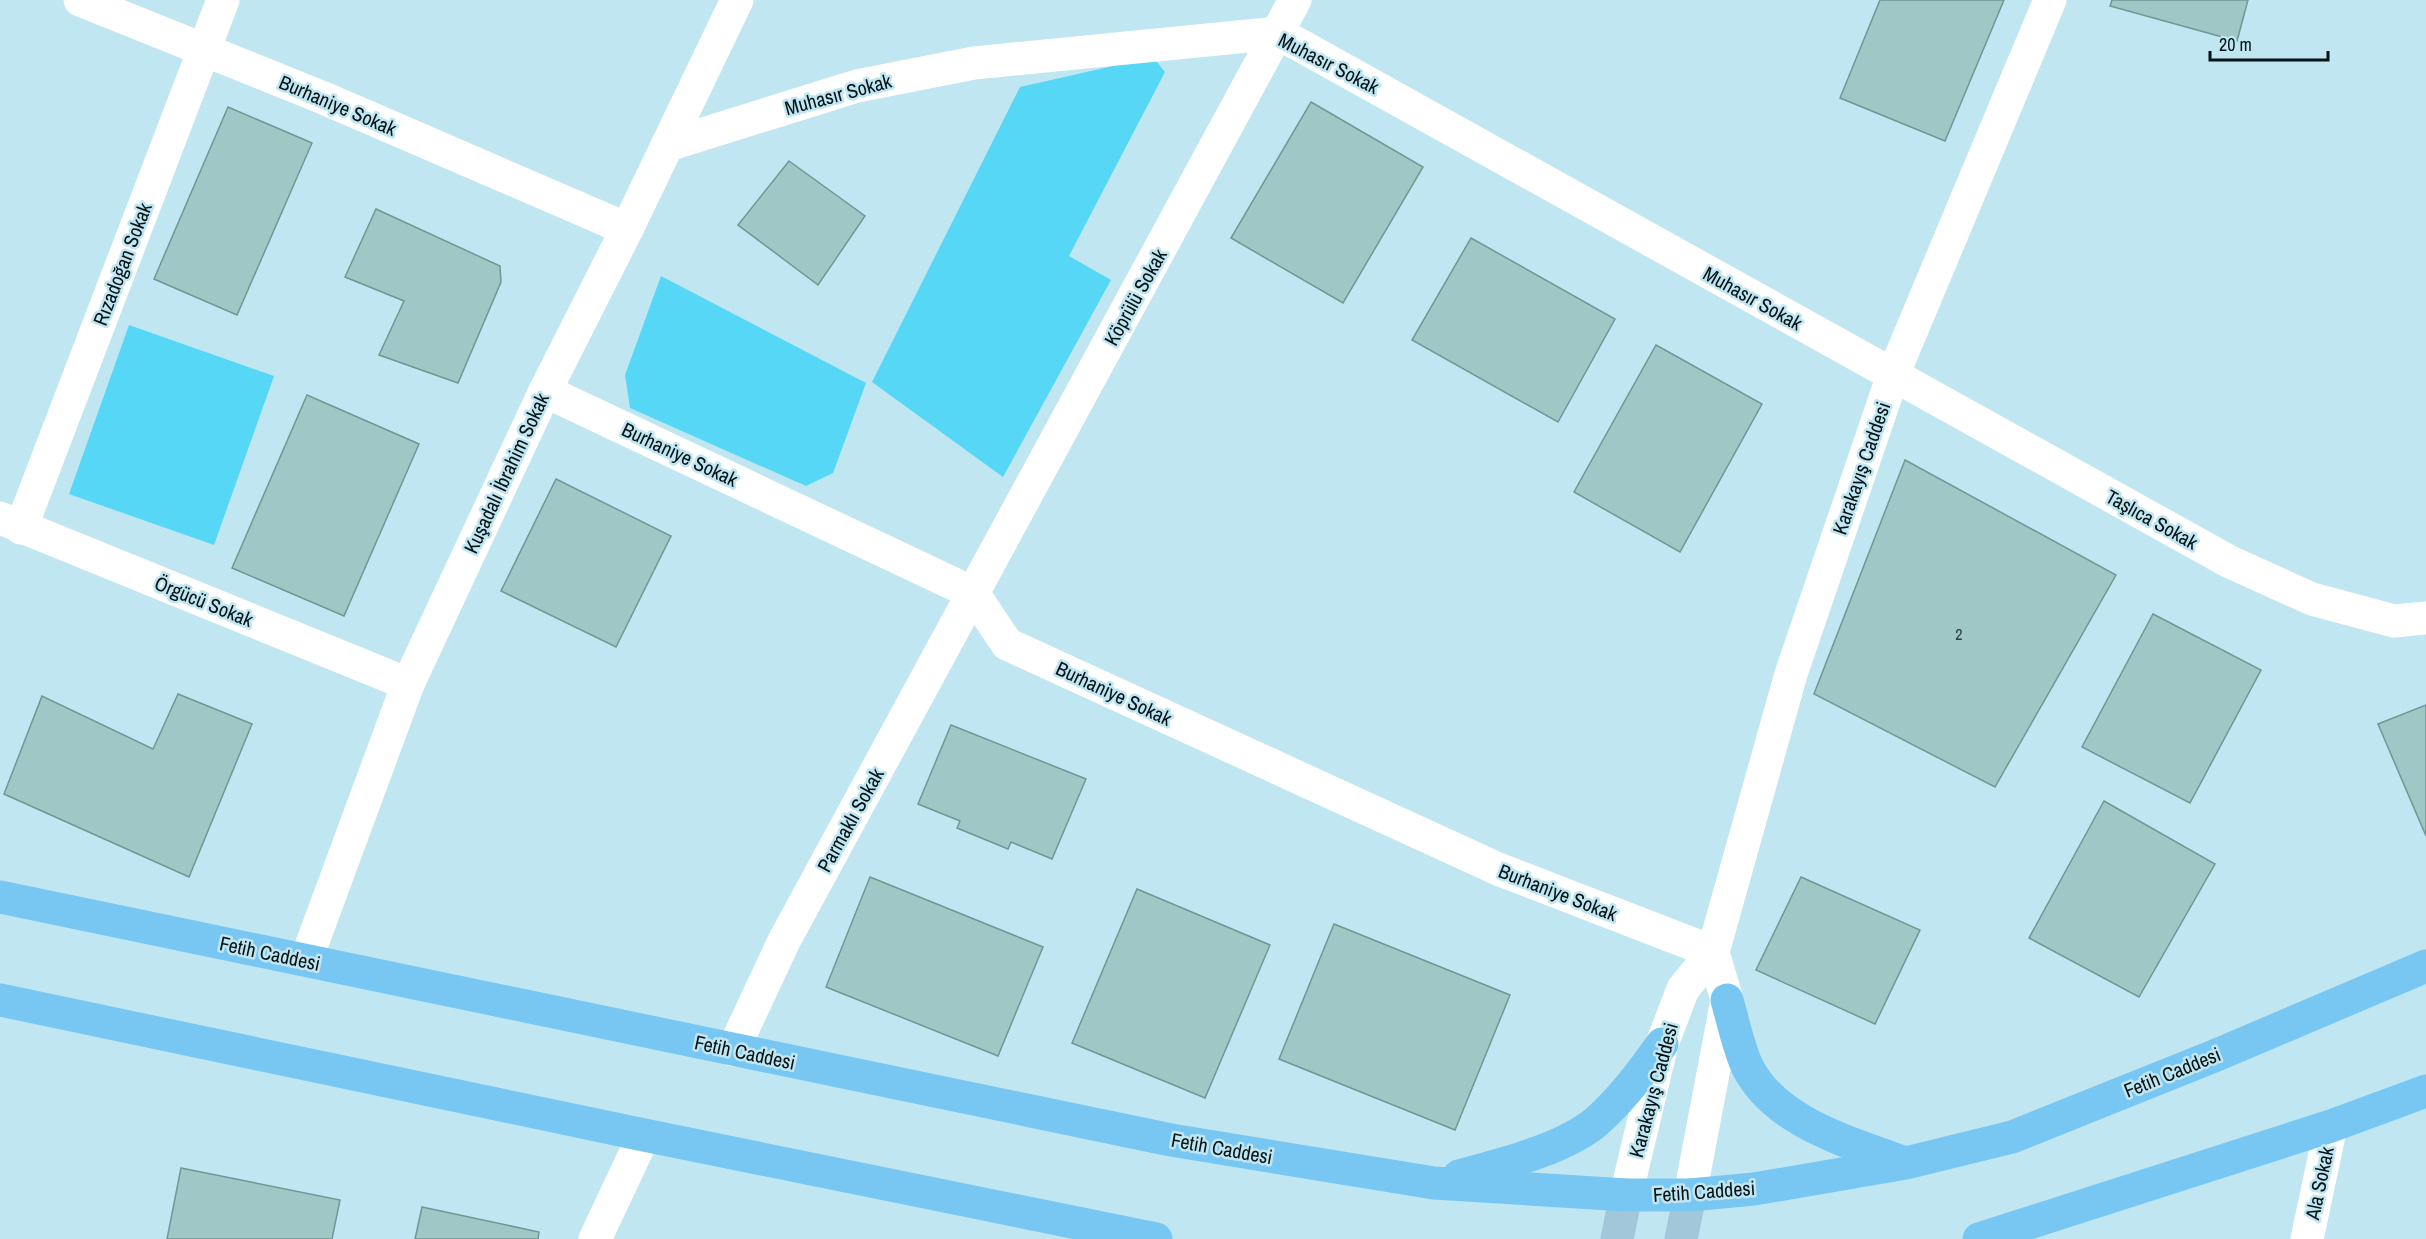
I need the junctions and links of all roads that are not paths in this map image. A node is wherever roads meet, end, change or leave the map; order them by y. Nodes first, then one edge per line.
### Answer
1 (81, 0) edge
2 (223, 0) edge
3 (737, 0) edge
4 (1295, 0) edge
5 (2050, 0) edge
6 (1278, 33) junction
7 (203, 49) junction
8 (668, 145) junction
9 (627, 229) junction
10 (1893, 375) junction
11 (545, 391) junction
12 (11, 523) edge
13 (974, 593) junction
14 (2426, 618) edge
15 (408, 684) junction
16 (0, 897) edge
17 (1713, 952) junction
18 (306, 960) junction
19 (2426, 966) edge
20 (0, 1000) edge
21 (1727, 1000) junction
22 (1662, 1044) junction
23 (734, 1050) junction
24 (2426, 1091) edge
25 (2331, 1126) junction
26 (644, 1135) junction
27 (1906, 1163) junction
28 (1434, 1184) junction
29 (1626, 1195) junction
30 (1690, 1195) junction
31 (595, 1239) edge
32 (1156, 1239) edge
33 (1617, 1239) edge
34 (1681, 1239) edge
35 (1979, 1239) edge
36 (2307, 1239) edge

1 - 7 street, Burhaniye Sokak
2 - 7 street, Rızadoğan Sokak
3 - 8 street, Kuşadalı İbrahim Sokak
4 - 6 street, Köprülü Sokak
5 - 10 street, Karakayış Caddesi
6 - 8 street, Muhasır Sokak
6 - 10 street, Muhasır Sokak
6 - 13 street, Köprülü Sokak
7 - 9 street, Burhaniye Sokak
7 - 12 street, Rızadoğan Sokak
8 - 9 street, Kuşadalı İbrahim Sokak
9 - 11 street, Kuşadalı İbrahim Sokak
10 - 14 street, Taşlıca Sokak
10 - 17 street, Karakayış Caddesi
11 - 13 street, Burhaniye Sokak
11 - 15 street, Kuşadalı İbrahim Sokak
12 - 15 street, Örgücü Sokak
13 - 17 street, Burhaniye Sokak
13 - 23 street, Parmaklı Sokak
15 - 18 street, Kuşadalı İbrahim Sokak
16 - 18 main road, Fetih Caddesi
17 - 21 street
17 - 22 street, Karakayış Caddesi
18 - 23 main road, Fetih Caddesi
19 - 27 main road, Fetih Caddesi
20 - 26 main road
21 - 27 main road
21 - 30 street
22 - 28 main road
22 - 29 street, Karakayış Caddesi
23 - 28 main road, Fetih Caddesi
24 - 25 main road
25 - 35 main road
25 - 36 street, Ala Sokak
26 - 31 street
26 - 32 main road
27 - 30 main road, Fetih Caddesi
28 - 29 main road, Fetih Caddesi
29 - 30 main road, Fetih Caddesi
29 - 33 main road, Karakayış Caddesi
30 - 34 main road

